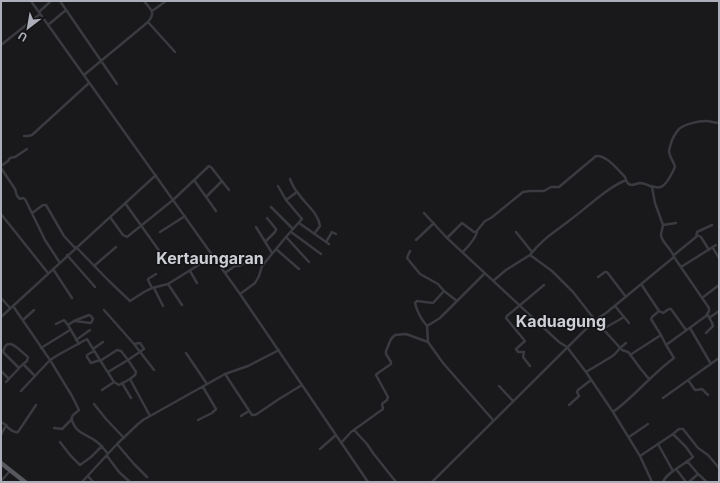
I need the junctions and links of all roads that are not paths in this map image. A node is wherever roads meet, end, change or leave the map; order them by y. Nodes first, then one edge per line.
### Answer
1 (31, 1) edge
2 (51, 1) edge
3 (60, 1) edge
4 (144, 1) edge
5 (166, 1) edge
6 (66, 10) junction
7 (152, 11) junction
8 (39, 13) junction
9 (148, 22) junction
10 (48, 25) junction
11 (1, 45) edge
12 (175, 52) dead end
13 (101, 61) junction
14 (84, 75) junction
15 (90, 83) junction
16 (117, 84) dead end
17 (719, 123) edge
18 (24, 136) dead end
19 (27, 149) dead end
20 (1, 167) edge
21 (156, 175) junction
22 (290, 179) dead end
23 (194, 180) junction
24 (626, 180) junction
25 (222, 181) junction
26 (278, 186) dead end
27 (651, 186) junction
28 (229, 190) dead end
29 (297, 192) junction
30 (206, 197) junction
31 (173, 200) junction
32 (286, 200) junction
33 (125, 203) junction
34 (271, 207) dead end
35 (216, 211) dead end
36 (32, 213) junction
37 (424, 213) dead end
38 (1, 214) edge
39 (185, 216) junction
40 (110, 217) junction
41 (267, 218) dead end
42 (299, 223) junction
43 (434, 223) junction
44 (676, 223) dead end
45 (141, 225) junction
46 (664, 225) junction
47 (712, 225) dead end
48 (256, 228) dead end
49 (292, 231) junction
50 (160, 232) dead end
51 (477, 232) junction
52 (516, 232) dead end
53 (314, 234) junction
54 (336, 234) dead end
55 (697, 235) junction
56 (286, 237) junction
57 (447, 238) junction
58 (416, 240) dead end
59 (265, 242) junction
60 (326, 242) junction
61 (329, 244) dead end
62 (716, 245) dead end
63 (116, 247) dead end
64 (76, 248) junction
65 (713, 248) junction
66 (276, 249) junction
67 (709, 250) junction
68 (410, 251) dead end
69 (463, 252) junction
70 (272, 253) junction
71 (321, 254) dead end
72 (531, 254) junction
73 (67, 256) junction
74 (213, 256) junction
75 (674, 256) junction
76 (719, 258) edge
77 (165, 259) dead end
78 (309, 262) dead end
79 (60, 263) junction
80 (243, 264) dead end
81 (94, 266) junction
82 (681, 267) junction
83 (53, 268) junction
84 (299, 269) dead end
85 (190, 271) junction
86 (48, 273) junction
87 (225, 273) junction
88 (485, 273) junction
89 (156, 274) dead end
90 (598, 277) dead end
91 (493, 281) junction
92 (197, 283) dead end
93 (168, 284) junction
94 (544, 284) dead end
95 (641, 284) junction
96 (719, 286) edge
97 (95, 287) dead end
98 (153, 288) junction
99 (444, 291) junction
100 (240, 294) junction
101 (626, 297) junction
102 (1, 298) edge
103 (72, 298) dead end
104 (702, 298) junction
105 (457, 301) junction
106 (182, 305) dead end
107 (13, 306) junction
108 (163, 306) dead end
109 (519, 306) junction
110 (615, 306) junction
111 (10, 308) junction
112 (34, 310) dead end
113 (104, 310) dead end
114 (659, 311) junction
115 (719, 311) edge
116 (708, 316) junction
117 (1, 317) edge
118 (624, 317) junction
119 (22, 320) junction
120 (595, 320) junction
121 (74, 321) junction
122 (629, 323) dead end
123 (56, 324) dead end
124 (68, 324) junction
125 (427, 326) junction
126 (690, 328) junction
127 (603, 329) junction
128 (70, 330) junction
129 (90, 330) dead end
130 (686, 330) junction
131 (706, 333) dead end
132 (84, 334) junction
133 (661, 335) junction
134 (87, 339) junction
135 (76, 340) junction
136 (103, 342) dead end
137 (428, 342) junction
138 (626, 343) dead end
139 (79, 344) junction
140 (134, 344) junction
141 (666, 345) junction
142 (41, 348) junction
143 (567, 348) junction
144 (620, 348) junction
145 (93, 350) junction
146 (279, 350) junction
147 (141, 352) junction
148 (186, 353) dead end
149 (630, 355) junction
150 (719, 358) edge
151 (50, 360) junction
152 (100, 360) junction
153 (128, 360) junction
154 (23, 364) junction
155 (711, 364) junction
156 (530, 366) dead end
157 (20, 368) junction
158 (154, 370) dead end
159 (1, 371) edge
160 (108, 372) junction
161 (586, 372) junction
162 (225, 374) junction
163 (35, 376) junction
164 (130, 379) junction
165 (649, 379) junction
166 (591, 380) junction
167 (688, 380) junction
168 (114, 382) junction
169 (122, 383) junction
170 (207, 384) junction
171 (203, 386) junction
172 (302, 386) junction
173 (499, 386) dead end
174 (102, 390) dead end
175 (21, 391) dead end
176 (708, 395) dead end
177 (131, 398) dead end
178 (663, 398) dead end
179 (513, 401) junction
180 (94, 404) dead end
181 (569, 404) dead end
182 (36, 405) dead end
183 (249, 411) junction
184 (613, 412) junction
185 (150, 416) junction
186 (241, 416) dead end
187 (72, 418) junction
188 (198, 420) dead end
189 (493, 420) junction
190 (1, 422) edge
191 (648, 424) dead end
192 (6, 425) junction
193 (54, 428) dead end
194 (354, 430) junction
195 (673, 434) junction
196 (1, 435) edge
197 (336, 436) junction
198 (629, 437) junction
199 (124, 438) junction
200 (60, 442) dead end
201 (341, 443) junction
202 (118, 444) junction
203 (658, 444) junction
204 (102, 446) junction
205 (320, 450) dead end
206 (107, 455) junction
207 (640, 456) junction
208 (687, 461) junction
209 (1, 462) edge
210 (719, 468) edge
211 (11, 470) junction
212 (675, 470) junction
213 (698, 474) junction
214 (88, 476) junction
215 (147, 477) dead end
216 (1, 481) edge
217 (24, 482) edge
218 (82, 482) edge
219 (93, 482) edge
220 (130, 482) edge
221 (368, 482) edge
222 (396, 482) edge
223 (432, 482) edge
224 (652, 482) edge
225 (663, 482) edge
226 (686, 482) edge
227 (689, 482) edge
228 (707, 482) edge

1 - 8 street
2 - 8 street
3 - 6 street
4 - 7 street
5 - 7 street
6 - 10 street
6 - 13 street
7 - 9 street
8 - 10 street
8 - 11 street
9 - 12 street
9 - 13 street
10 - 14 street
13 - 14 street
13 - 16 street
14 - 15 street
15 - 18 street
15 - 21 street
17 - 27 street
19 - 20 street
20 - 36 street
21 - 31 street
21 - 33 street
22 - 29 street
23 - 25 street
23 - 30 street
23 - 31 street
24 - 27 street
24 - 51 street
24 - 72 street
25 - 28 street
25 - 30 street
26 - 32 street
27 - 46 street
29 - 32 street
29 - 53 street
30 - 35 street
31 - 39 street
31 - 45 street
32 - 42 street
33 - 40 street
33 - 45 street
34 - 49 street
36 - 64 street
36 - 79 street
37 - 43 street
38 - 86 street
39 - 50 street
39 - 74 street
40 - 45 street
40 - 64 street
41 - 59 street
42 - 49 street
42 - 53 street
43 - 57 street
43 - 58 street
44 - 46 street
45 - 77 street
46 - 75 street
47 - 55 street
48 - 59 street
49 - 56 street
49 - 71 street
51 - 57 street
51 - 69 street
52 - 72 street
53 - 60 street
54 - 60 street
55 - 67 street
55 - 75 street
56 - 66 street
56 - 78 street
57 - 69 street
59 - 70 street
60 - 61 street
62 - 65 street
63 - 81 street
64 - 73 street
64 - 81 street
65 - 67 street
65 - 76 street
66 - 70 street
66 - 84 street
67 - 82 street
68 - 99 street
69 - 88 street
70 - 100 street
72 - 91 street
72 - 120 street
73 - 79 street
73 - 97 street
74 - 85 street
74 - 87 street
75 - 82 street
75 - 95 street
79 - 83 street
80 - 87 street
81 - 98 street
82 - 104 street
83 - 86 street
83 - 103 street
85 - 92 street
85 - 93 street
86 - 107 street
87 - 100 street
88 - 91 street
88 - 105 street
89 - 98 street
90 - 101 street
91 - 109 street
93 - 98 street
93 - 106 street
94 - 109 street
95 - 101 street
95 - 114 street
96 - 104 street
98 - 108 street
99 - 105 street
99 - 125 street
100 - 146 street
101 - 110 street
102 - 111 street
104 - 116 street
105 - 125 street
107 - 111 street
107 - 119 street
109 - 143 street
109 - 156 street
110 - 118 street
110 - 120 street
111 - 117 street
112 - 119 street
113 - 140 street
114 - 130 street
114 - 133 street
115 - 116 street
116 - 126 street
116 - 131 street
118 - 122 street
118 - 127 street
119 - 142 street
120 - 127 street
120 - 143 street
121 - 121 street
121 - 124 street
123 - 124 street
124 - 128 street
125 - 137 street
126 - 130 street
126 - 155 street
127 - 144 street
128 - 135 street
128 - 142 street
129 - 132 street
130 - 141 street
132 - 134 street
132 - 135 street
133 - 141 street
133 - 149 street
134 - 139 street
134 - 145 street
135 - 139 street
136 - 145 street
137 - 189 street
137 - 194 street
138 - 144 street
139 - 151 street
140 - 147 street
140 - 147 street
141 - 165 street
142 - 151 street
143 - 161 street
143 - 179 street
144 - 149 street
144 - 161 street
145 - 152 street
145 - 152 street
146 - 162 street
146 - 172 street
147 - 153 street
147 - 158 street
148 - 170 street
149 - 165 street
150 - 155 street
151 - 163 street
151 - 187 street
152 - 153 street
152 - 160 street
153 - 160 street
153 - 164 street
154 - 157 street
154 - 157 street
154 - 163 street
155 - 167 street
157 - 159 street
160 - 168 street
161 - 166 street
162 - 170 street
162 - 183 street
163 - 175 street
164 - 169 street
164 - 185 street
165 - 184 street
166 - 181 street
166 - 184 street
167 - 176 street
167 - 178 street
168 - 169 street
168 - 174 street
169 - 177 street
170 - 171 street
171 - 185 street
171 - 188 street
172 - 183 street
172 - 197 street
173 - 179 street
179 - 189 street
180 - 199 street
182 - 192 street
183 - 186 street
184 - 198 street
185 - 199 street
187 - 193 street
187 - 204 street
189 - 223 street
190 - 192 street
191 - 198 street
192 - 196 street
194 - 201 street
194 - 222 street
195 - 203 street
195 - 208 street
195 - 210 street
197 - 201 street
197 - 205 street
198 - 207 street
199 - 202 street
200 - 204 street
201 - 221 street
202 - 206 street
202 - 215 street
203 - 207 street
203 - 212 street
204 - 206 street
206 - 214 street
206 - 220 street
207 - 224 street
208 - 212 street
208 - 213 street
209 - 211 main road
211 - 216 street
211 - 217 main road
212 - 225 street
212 - 226 street
213 - 227 street
213 - 228 street
214 - 218 street
214 - 219 street

